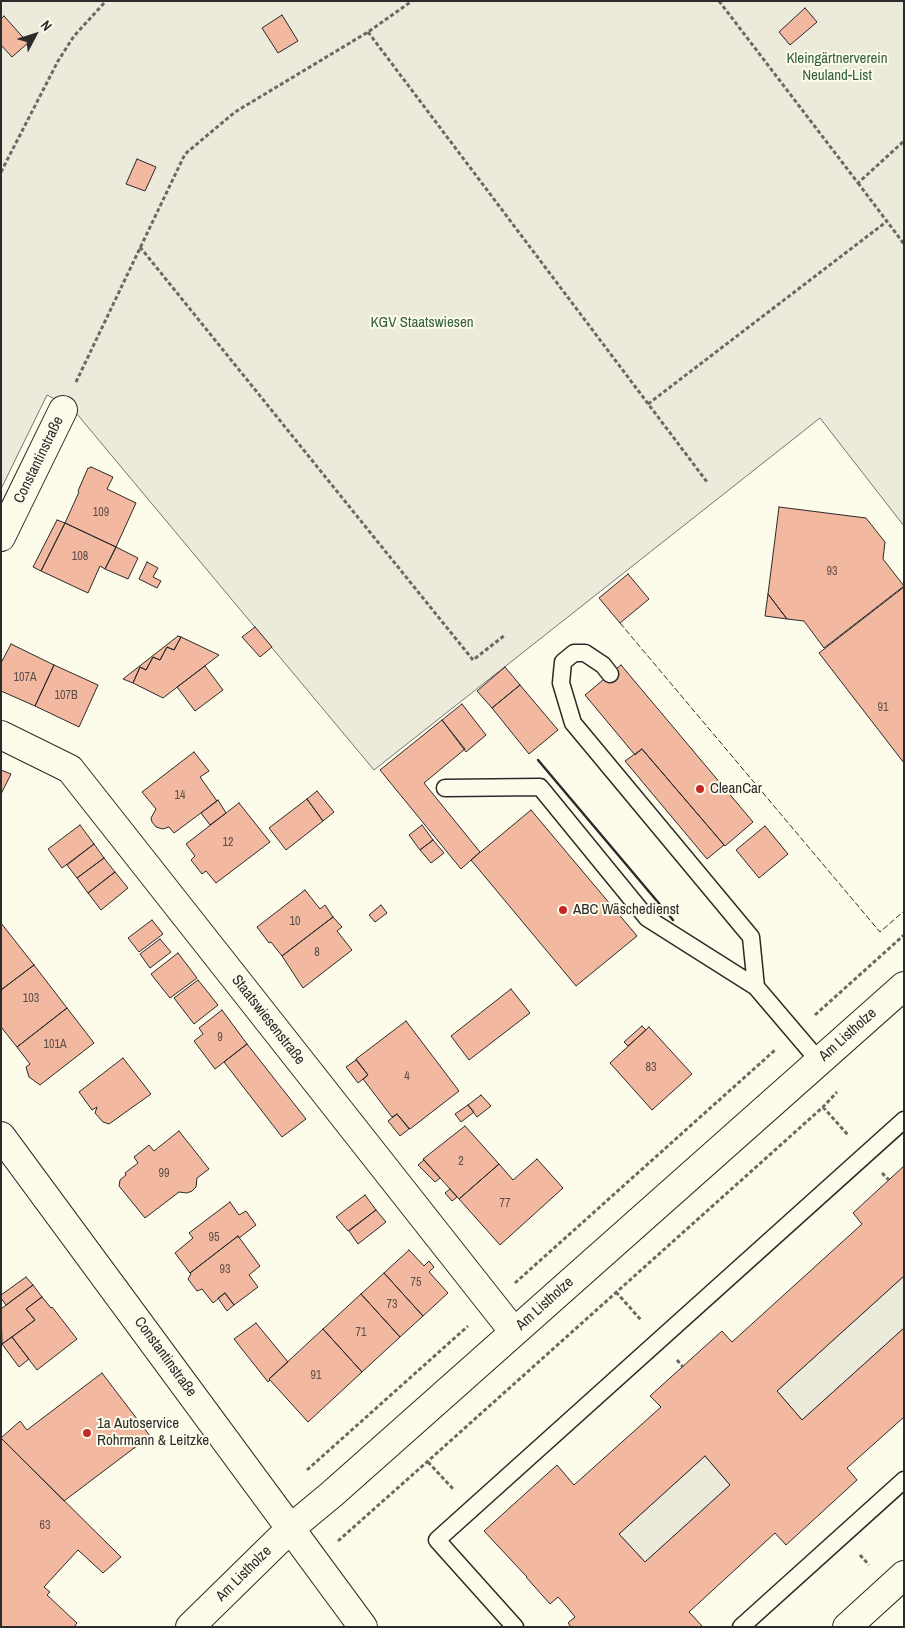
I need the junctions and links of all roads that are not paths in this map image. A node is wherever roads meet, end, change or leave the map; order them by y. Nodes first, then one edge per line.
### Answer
1 (63, 410) road end
2 (1, 536) edge
3 (610, 674) dead end
4 (1, 735) edge
5 (444, 788) dead end
6 (904, 986) edge
7 (756, 987) junction
8 (819, 1061) junction
9 (904, 1120) edge
10 (1, 1136) edge
11 (514, 1332) junction
12 (904, 1480) edge
13 (291, 1528) junction
14 (897, 1582) edge
15 (190, 1627) edge
16 (363, 1627) edge
17 (515, 1627) edge
18 (740, 1627) edge
19 (847, 1627) edge

1 - 2 street, Constantinstraße
3 - 7 lane
4 - 11 street, Staatswiesenstraße
5 - 7 lane
6 - 8 street, Am Listholze
7 - 8 lane
8 - 11 street, Am Listholze
9 - 17 lane
10 - 13 street, Constantinstraße
11 - 13 street, Am Listholze
12 - 18 lane
13 - 15 street, Am Listholze
13 - 16 street, Constantinstraße
14 - 19 street

